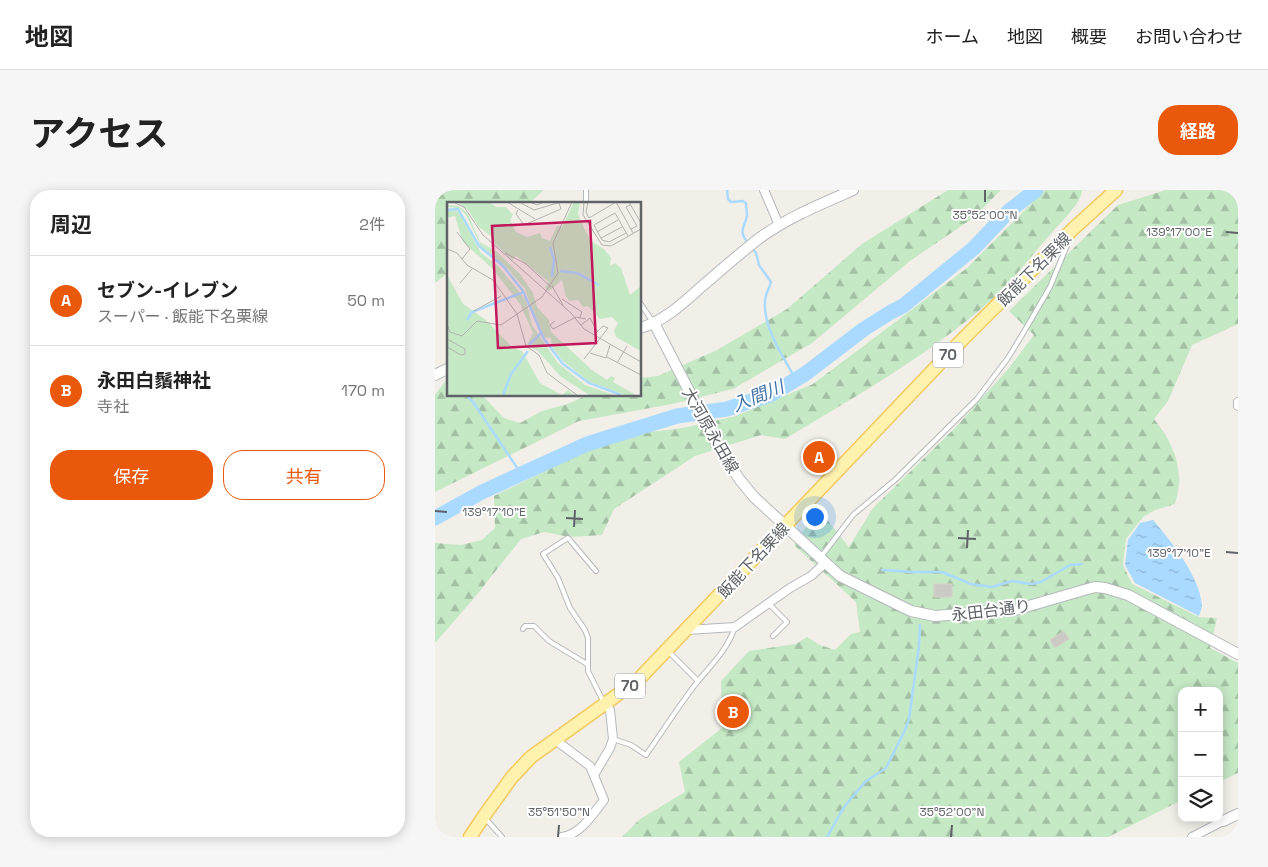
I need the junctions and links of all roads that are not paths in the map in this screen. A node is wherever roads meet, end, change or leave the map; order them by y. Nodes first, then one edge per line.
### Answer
1 (764, 190) edge
2 (853, 190) edge
3 (1116, 190) edge
4 (779, 225) junction
5 (1073, 229) junction
6 (641, 304) edge
7 (654, 324) junction
8 (641, 328) edge
9 (447, 369) edge
10 (435, 375) edge
11 (785, 525) junction
12 (822, 561) junction
13 (596, 571) dead end
14 (768, 603) junction
15 (735, 627) junction
16 (523, 629) dead end
17 (687, 630) junction
18 (773, 636) dead end
19 (668, 650) junction
20 (1238, 654) edge
21 (587, 664) junction
22 (698, 681) junction
23 (605, 704) junction
24 (553, 739) junction
25 (613, 739) junction
26 (595, 775) junction
27 (1238, 814) edge
28 (483, 816) junction
29 (1223, 821) edge
30 (1221, 822) edge
31 (470, 837) edge
32 (502, 837) edge
33 (562, 837) edge
34 (1192, 837) edge

1 - 4 street
2 - 4 street
3 - 5 main road, 飯能下名栗線 / 70
4 - 7 street
5 - 11 main road, 飯能下名栗線 / 70
5 - 12 lane
6 - 7 lane
7 - 8 street
7 - 11 street, 大河原永田線
9 - 10 street
11 - 12 street, 永田台通り
11 - 17 main road, 飯能下名栗線 / 70
12 - 14 street
12 - 20 street, 永田台通り
13 - 21 lane
14 - 15 street
14 - 18 lane
15 - 17 street
15 - 22 lane
16 - 21 lane
17 - 19 main road, 飯能下名栗線 / 70
19 - 22 lane
19 - 23 main road, 飯能下名栗線 / 70
21 - 23 lane
22 - 25 lane
23 - 24 main road, 飯能下名栗線 / 70
23 - 25 street
24 - 26 street
24 - 28 main road, 飯能下名栗線 / 70
25 - 26 street
26 - 33 street
27 - 29 street
28 - 31 main road, 飯能下名栗線 / 70
28 - 32 lane
30 - 34 street

